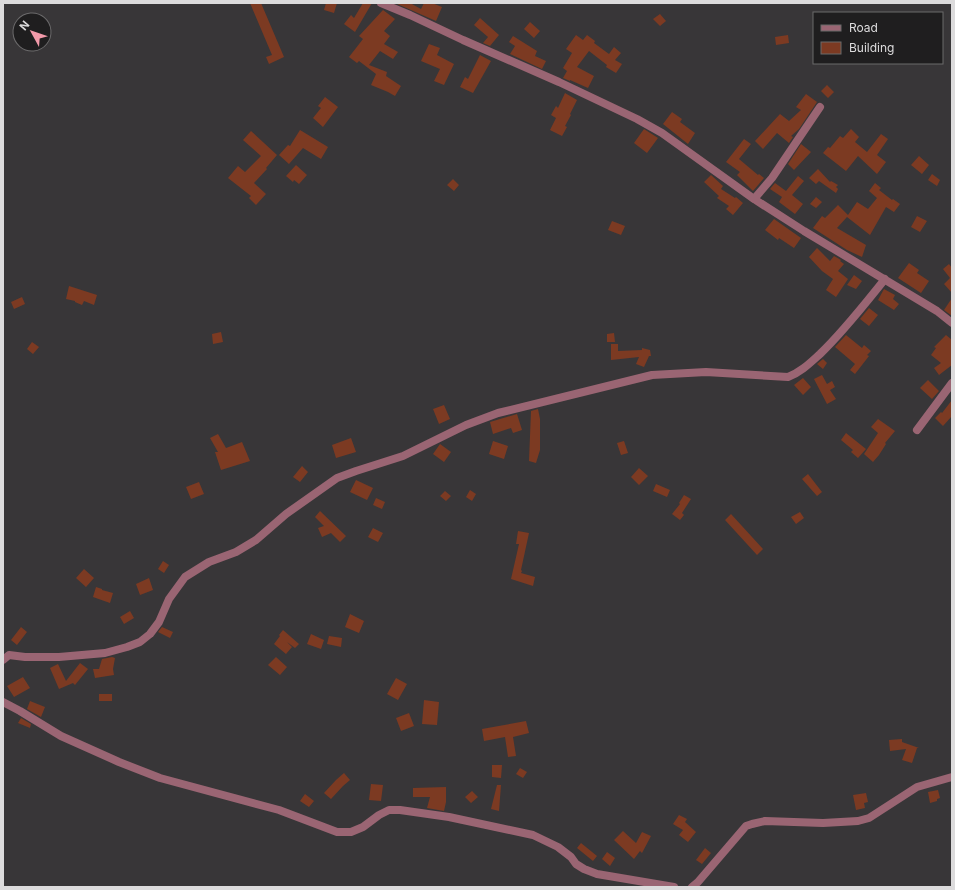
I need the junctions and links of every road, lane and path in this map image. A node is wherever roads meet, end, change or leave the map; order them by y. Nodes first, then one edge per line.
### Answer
1 (381, 3) edge
2 (820, 107) dead end
3 (754, 199) junction
4 (885, 279) junction
5 (952, 323) edge
6 (952, 383) edge
7 (917, 430) dead end
8 (3, 660) edge
9 (3, 702) edge
10 (952, 777) edge
11 (674, 887) edge
12 (692, 887) edge

1 - 3 street
2 - 3 street
3 - 4 street
4 - 5 street
4 - 8 street
6 - 7 street
9 - 11 street
10 - 12 street

